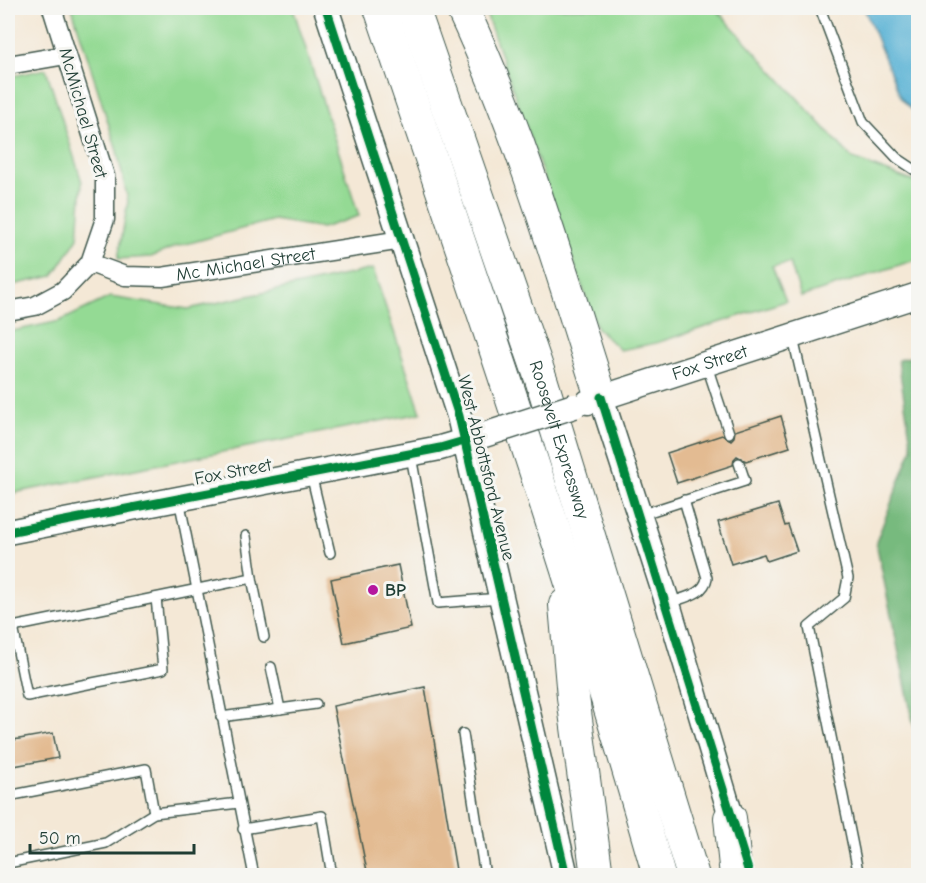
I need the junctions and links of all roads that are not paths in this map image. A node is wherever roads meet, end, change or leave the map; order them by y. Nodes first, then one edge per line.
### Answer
1 (52, 8) edge
2 (326, 8) edge
3 (380, 8) edge
4 (413, 8) edge
5 (462, 8) edge
6 (820, 8) edge
7 (66, 55) junction
8 (8, 65) edge
9 (918, 172) edge
10 (402, 240) junction
11 (90, 263) junction
12 (918, 295) edge
13 (8, 311) edge
14 (792, 336) junction
15 (706, 363) junction
16 (587, 402) junction
17 (729, 433) dead end
18 (471, 439) junction
19 (410, 454) junction
20 (739, 463) dead end
21 (310, 474) junction
22 (179, 499) junction
23 (684, 500) junction
24 (639, 515) junction
25 (8, 532) edge
26 (246, 536) dead end
27 (560, 547) junction
28 (330, 553) dead end
29 (252, 578) junction
30 (197, 588) junction
31 (156, 598) junction
32 (502, 598) junction
33 (668, 604) junction
34 (10, 627) edge
35 (264, 637) dead end
36 (271, 667) dead end
37 (315, 704) dead end
38 (280, 709) junction
39 (221, 717) junction
40 (463, 734) dead end
41 (8, 796) edge
42 (239, 803) junction
43 (154, 813) junction
44 (730, 818) junction
45 (243, 829) junction
46 (8, 863) edge
47 (254, 876) edge
48 (332, 876) edge
49 (486, 876) edge
50 (566, 876) edge
51 (597, 876) edge
52 (659, 876) edge
53 (693, 876) edge
54 (736, 876) edge
55 (750, 876) edge
56 (859, 876) edge

1 - 7 street, McMichael Street
2 - 10 street, West Abbottsford Avenue
3 - 27 highway, Roosevelt Expressway
4 - 53 highway, Roosevelt Expressway
5 - 16 highway
6 - 9 lane
7 - 8 street
7 - 11 street, McMichael Street
10 - 11 street, Mc Michael Street
10 - 18 street, West Abbottsford Avenue
11 - 13 street, McMichael Street
12 - 14 street, Fox Street
14 - 15 street, Fox Street
14 - 56 lane
15 - 16 street, Fox Street
15 - 17 lane
16 - 18 street, Fox Street, bridge
16 - 24 street
18 - 19 street, Fox Street
18 - 32 street, West Abbottsford Avenue
19 - 21 street, Fox Street
19 - 32 lane
20 - 23 lane
21 - 22 street, Fox Street
21 - 28 lane
22 - 25 street, Fox Street
22 - 30 lane
23 - 24 lane
23 - 33 lane
24 - 33 street
26 - 29 lane
27 - 51 highway
27 - 52 highway, Roosevelt Expressway
29 - 30 lane
29 - 35 lane
30 - 31 lane
30 - 39 lane
31 - 34 lane
31 - 34 lane
32 - 50 street, West Abbottsford Avenue
33 - 44 street
36 - 38 lane
37 - 38 lane
38 - 39 lane
39 - 42 lane
40 - 49 lane
41 - 43 lane
42 - 43 lane
42 - 45 lane
43 - 46 lane
44 - 54 highway
44 - 55 street
45 - 47 lane
45 - 48 lane

